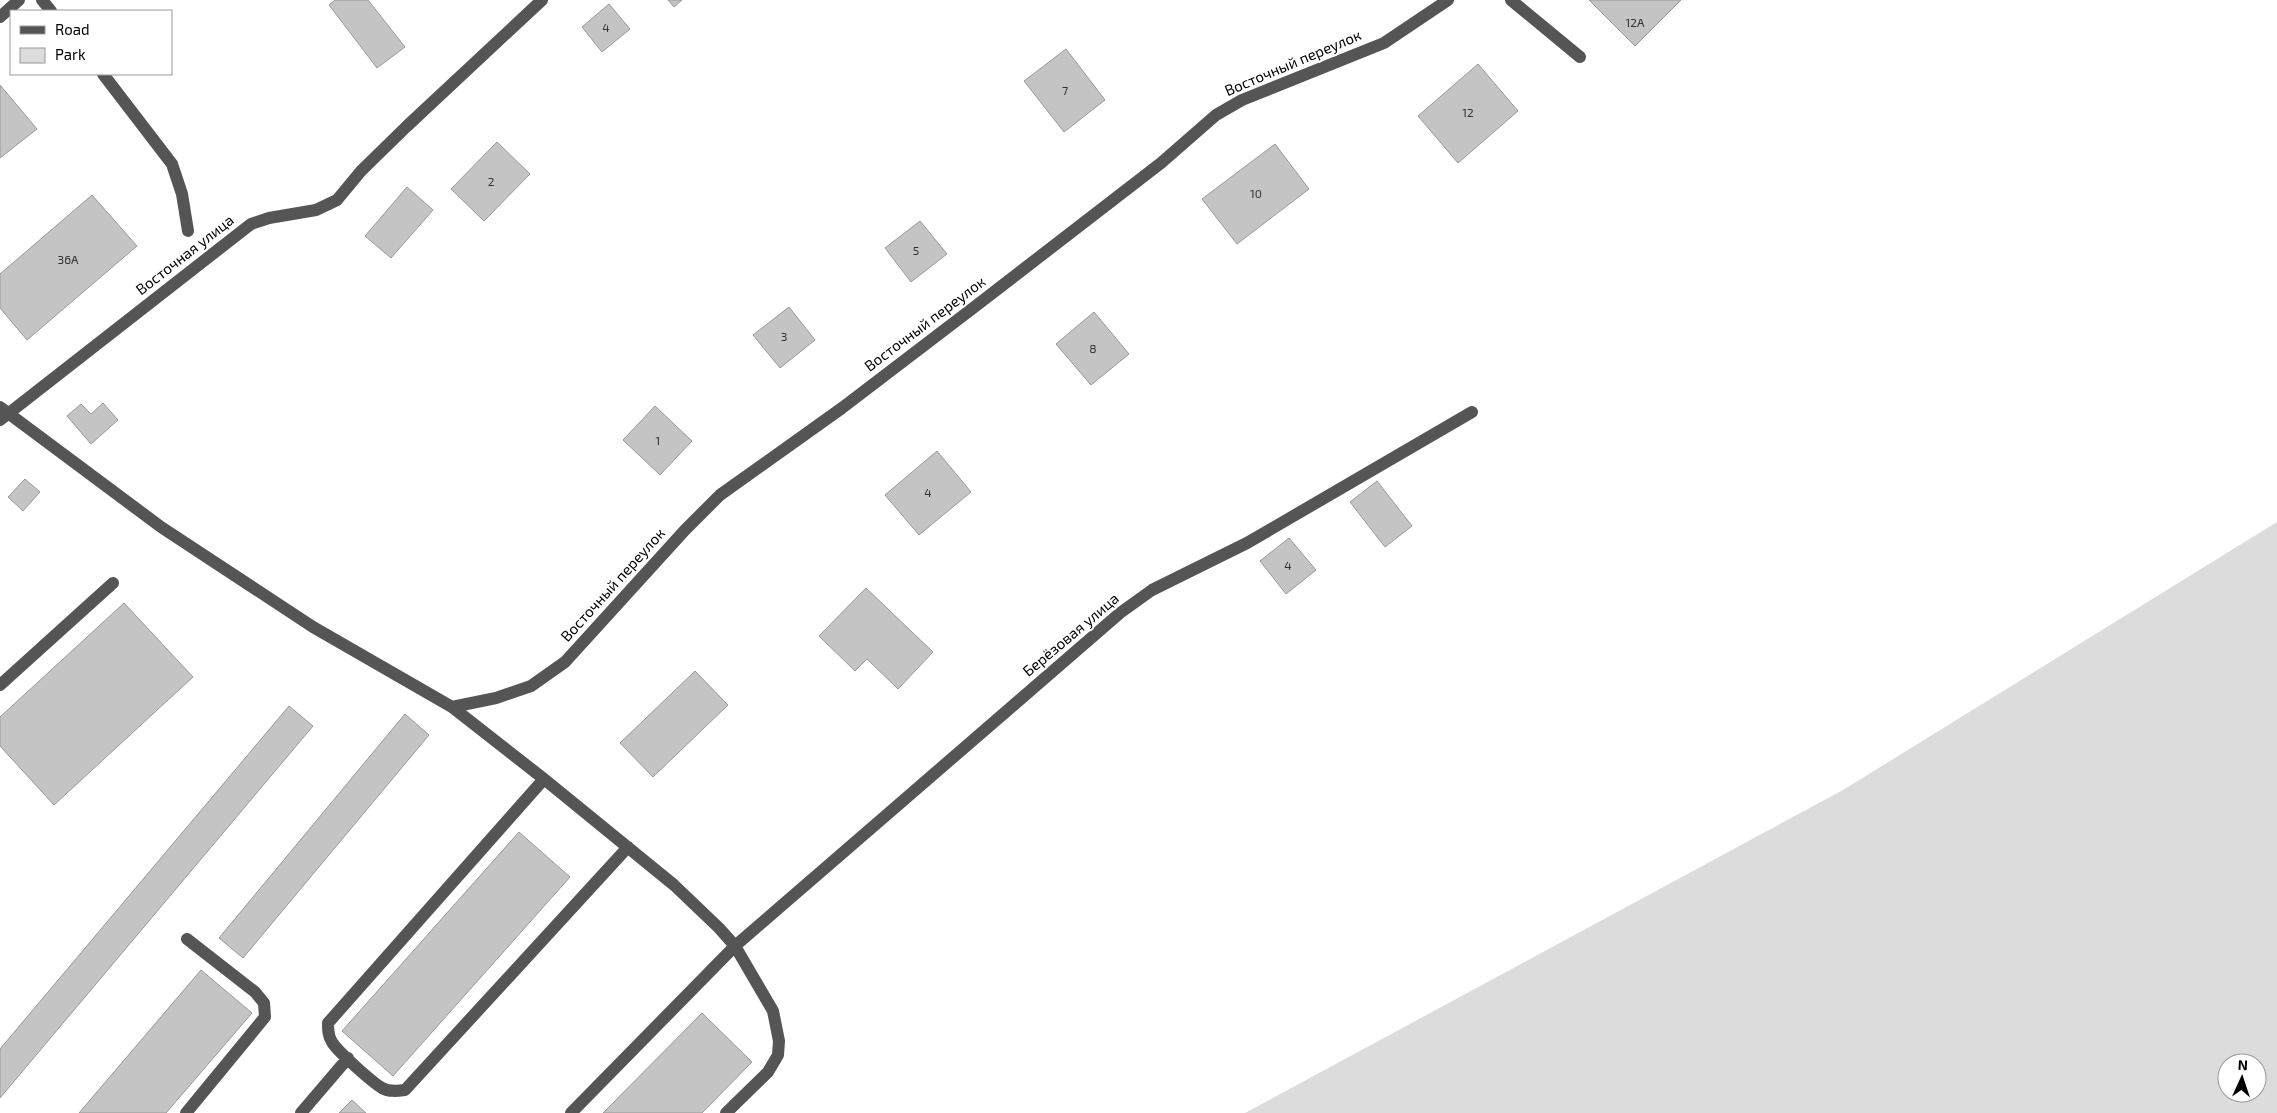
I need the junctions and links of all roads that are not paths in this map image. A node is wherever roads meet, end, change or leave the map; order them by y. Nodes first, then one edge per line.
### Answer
1 (19, 0) edge
2 (42, 0) edge
3 (542, 0) edge
4 (1448, 0) edge
5 (1511, 0) edge
6 (50, 10) edge
7 (0, 16) edge
8 (1580, 57) dead end
9 (104, 75) edge
10 (188, 231) dead end
11 (1472, 412) dead end
12 (2, 413) edge
13 (113, 583) dead end
14 (0, 685) edge
15 (452, 707) junction
16 (544, 779) junction
17 (628, 847) junction
18 (187, 939) dead end
19 (735, 946) junction
20 (348, 1058) junction
21 (186, 1113) edge
22 (301, 1113) edge
23 (571, 1113) edge
24 (726, 1113) edge

1 - 7 street
2 - 6 street
3 - 12 street, Восточная улица
4 - 15 street, Восточный переулок
5 - 8 street
9 - 10 street
11 - 19 street, Берёзовая улица
12 - 15 street
13 - 14 street
15 - 16 street
16 - 17 street
16 - 20 street
17 - 19 street
17 - 20 street
18 - 21 street
19 - 23 street, Берёзовая улица
19 - 24 street
20 - 22 street

